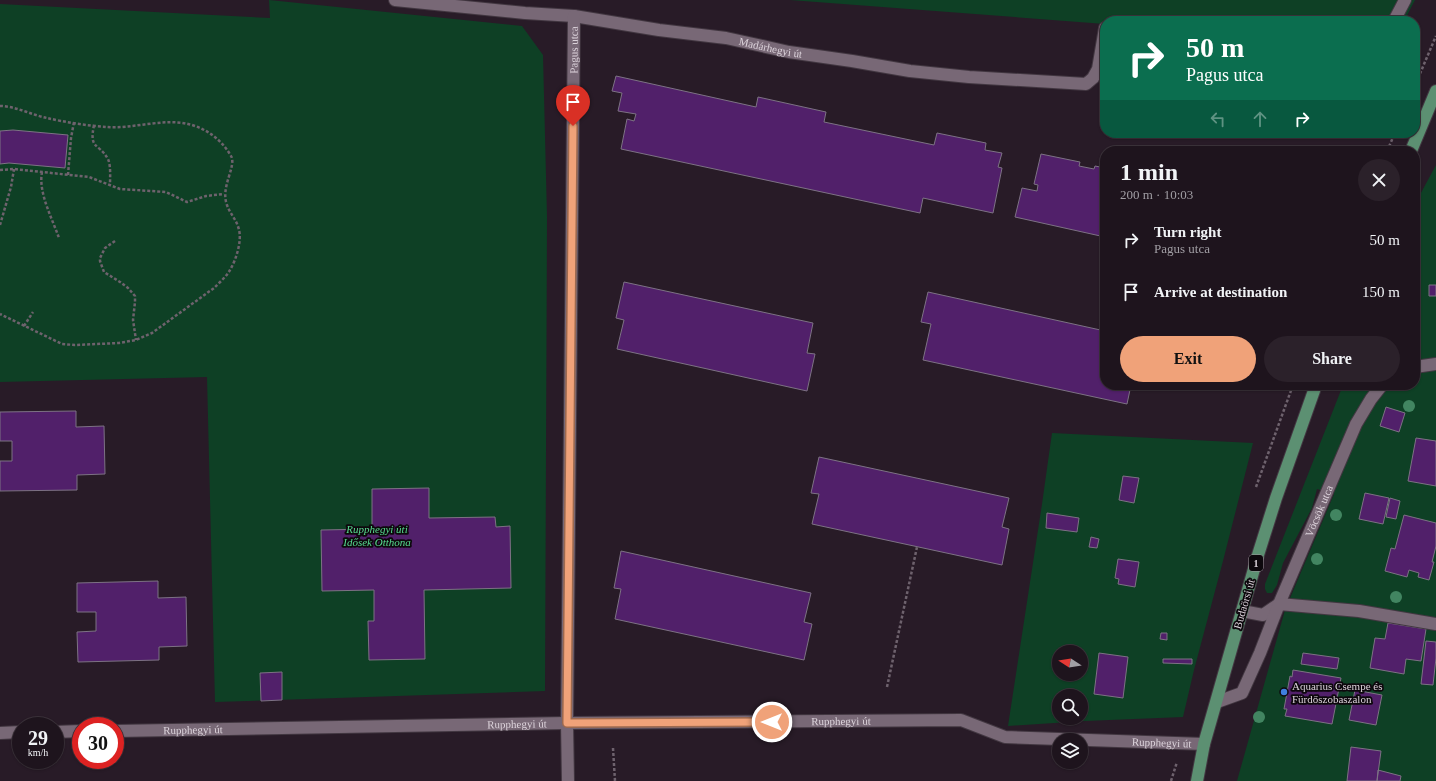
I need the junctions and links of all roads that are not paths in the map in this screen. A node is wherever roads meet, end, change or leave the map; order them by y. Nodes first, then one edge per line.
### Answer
1 (395, 0) edge
2 (1405, 0) edge
3 (574, 16) junction
4 (1397, 16) edge
5 (1100, 58) edge
6 (1436, 91) edge
7 (1420, 129) edge
8 (1436, 364) edge
9 (1420, 366) edge
10 (1314, 390) edge
11 (1378, 390) edge
12 (1279, 604) junction
13 (1242, 611) junction
14 (1436, 624) edge
15 (1217, 702) junction
16 (567, 723) junction
17 (124, 731) edge
18 (12, 732) edge
19 (0, 733) edge
20 (1204, 744) junction
21 (568, 781) edge
22 (1197, 781) edge

1 - 3 street, Madárhegyi út
2 - 4 street
3 - 5 street, Madárhegyi út
3 - 16 street, Pagus utca
6 - 7 main road
8 - 9 street
10 - 13 main road, Budaörsi út / 1
11 - 12 street, Vöcsök utca
12 - 13 street
12 - 14 street
12 - 15 street, Vöcsök utca
13 - 15 main road, Budaörsi út / 1
15 - 20 main road, Budaörsi út / 1
16 - 17 street, Rupphegyi út
16 - 20 street, Rupphegyi út
16 - 21 street, Pagus utca
18 - 19 street
20 - 22 main road, Budaörsi út / 1

